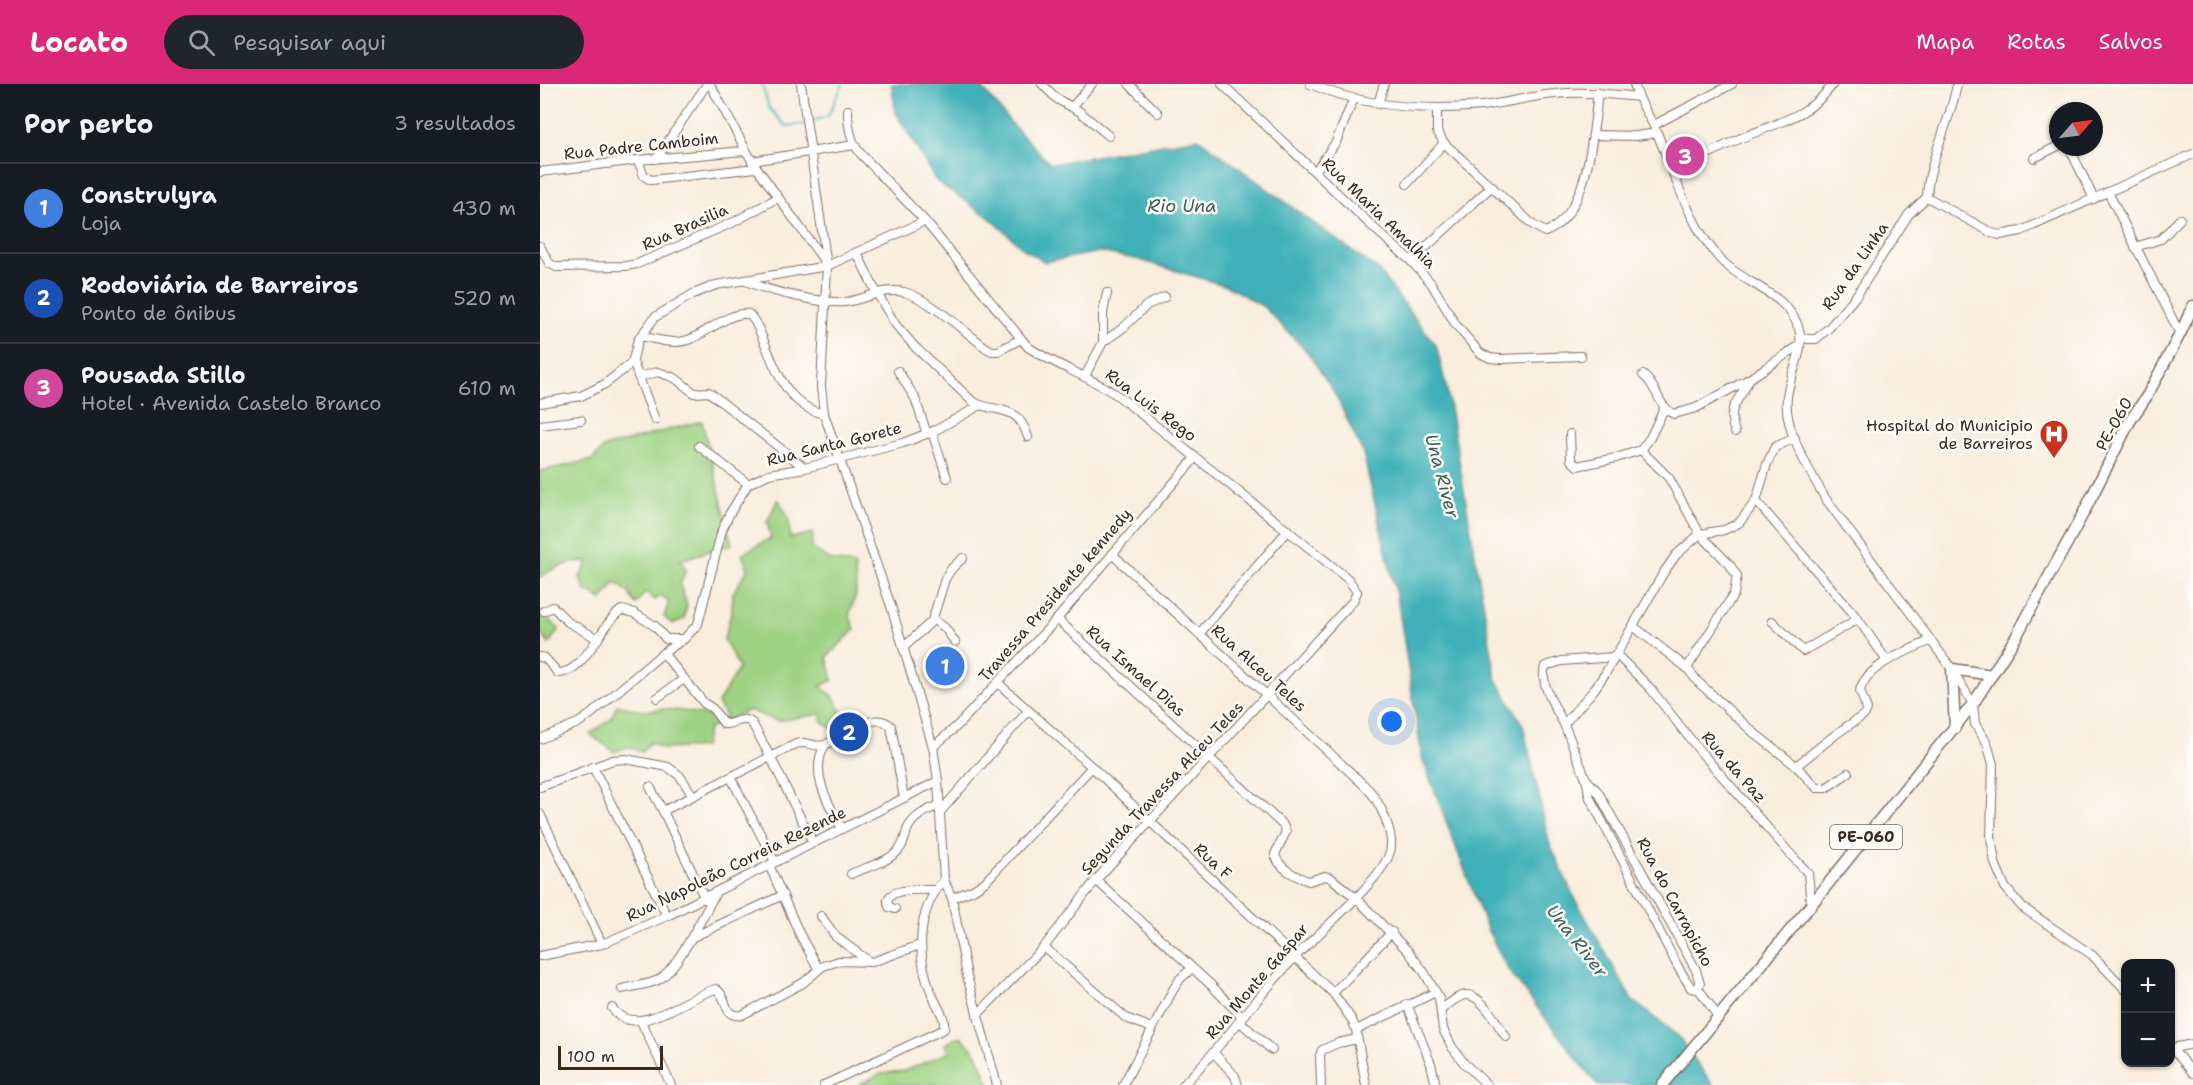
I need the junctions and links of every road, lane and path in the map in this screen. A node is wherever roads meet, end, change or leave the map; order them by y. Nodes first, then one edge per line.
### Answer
1 (709, 84) edge
2 (1042, 84) edge
3 (1092, 84) edge
4 (1129, 84) edge
5 (1222, 84) edge
6 (1310, 84) edge
7 (1342, 84) edge
8 (1384, 84) edge
9 (1634, 84) edge
10 (1732, 84) edge
11 (1833, 84) edge
12 (1957, 84) edge
13 (801, 85) edge
14 (1598, 93) junction
15 (1339, 94) junction
16 (1354, 98) junction
17 (1638, 98) junction
18 (1378, 104) junction
19 (1072, 107) junction
20 (1437, 108) junction
21 (848, 110) dead end
22 (1158, 113) dead end
23 (1655, 129) junction
24 (1593, 135) junction
25 (1109, 136) dead end
26 (1444, 143) junction
27 (854, 145) junction
28 (746, 151) junction
29 (2049, 151) edge
30 (809, 152) junction
31 (2193, 154) edge
32 (2073, 156) edge
33 (2034, 158) dead end
34 (656, 159) junction
35 (638, 160) junction
36 (754, 164) junction
37 (540, 172) edge
38 (1315, 172) junction
39 (1673, 172) junction
40 (1407, 184) dead end
41 (1492, 186) junction
42 (2109, 192) junction
43 (1927, 197) junction
44 (777, 198) junction
45 (2094, 199) junction
46 (2180, 219) dead end
47 (925, 221) junction
48 (540, 246) edge
49 (2135, 247) junction
50 (857, 253) junction
51 (1411, 261) junction
52 (827, 266) junction
53 (745, 281) junction
54 (877, 293) junction
55 (1107, 293) dead end
56 (1165, 297) dead end
57 (824, 300) junction
58 (2193, 306) edge
59 (2180, 334) junction
60 (640, 336) junction
61 (1021, 339) junction
62 (1801, 341) junction
63 (1103, 342) junction
64 (1581, 356) dead end
65 (633, 362) junction
66 (898, 372) dead end
67 (1643, 375) dead end
68 (1085, 376) junction
69 (639, 377) junction
70 (1749, 379) junction
71 (540, 403) edge
72 (979, 406) junction
73 (1665, 407) junction
74 (824, 414) junction
75 (581, 420) dead end
76 (655, 420) dead end
77 (540, 425) edge
78 (1735, 432) dead end
79 (929, 433) junction
80 (1570, 434) dead end
81 (1028, 437) dead end
82 (1795, 438) junction
83 (699, 446) dead end
84 (1641, 450) junction
85 (1195, 458) junction
86 (839, 459) junction
87 (805, 468) junction
88 (947, 478) dead end
89 (748, 484) junction
90 (1756, 501) junction
91 (1288, 530) junction
92 (1700, 534) junction
93 (1112, 554) junction
94 (963, 558) dead end
95 (1348, 579) joint
96 (544, 611) dead end
97 (933, 619) junction
98 (1057, 619) junction
99 (1858, 619) junction
100 (1772, 621) dead end
101 (1632, 626) junction
102 (1199, 634) junction
103 (598, 639) junction
104 (684, 639) junction
105 (1930, 640) junction
106 (956, 642) dead end
107 (903, 648) junction
108 (663, 653) junction
109 (1616, 656) junction
110 (540, 657) edge
111 (1887, 661) junction
112 (1687, 668) junction
113 (1952, 669) junction
114 (1992, 675) junction
115 (684, 679) junction
116 (998, 683) junction
117 (1268, 695) junction
118 (657, 698) dead end
119 (1973, 704) junction
120 (1028, 711) junction
121 (1564, 724) junction
122 (1955, 728) junction
123 (540, 739) edge
124 (825, 745) junction
125 (933, 747) junction
126 (771, 758) junction
127 (1208, 758) junction
128 (1796, 765) junction
129 (593, 767) junction
130 (1092, 767) junction
131 (1848, 773) dead end
132 (731, 778) junction
133 (1586, 779) junction
134 (938, 781) junction
135 (540, 787) edge
136 (650, 787) dead end
137 (693, 796) junction
138 (904, 798) junction
139 (940, 808) junction
140 (1382, 809) joint
141 (663, 811) junction
142 (540, 814) edge
143 (1149, 821) junction
144 (842, 828) junction
145 (813, 843) junction
146 (772, 864) junction
147 (851, 874) dead end
148 (944, 880) junction
149 (1096, 880) junction
150 (935, 890) junction
151 (716, 894) junction
152 (783, 895) junction
153 (952, 898) junction
154 (1356, 898) junction
155 (705, 899) junction
156 (1811, 905) junction
157 (895, 909) dead end
158 (667, 916) junction
159 (821, 916) dead end
160 (1392, 932) junction
161 (693, 937) junction
162 (602, 944) junction
163 (920, 945) junction
164 (1044, 947) junction
165 (540, 956) edge
166 (1294, 958) junction
167 (870, 962) junction
168 (818, 968) junction
169 (1192, 968) junction
170 (2121, 985) edge
171 (1698, 988) junction
172 (622, 989) dead end
173 (1436, 992) junction
174 (1333, 993) junction
175 (1407, 1004) junction
176 (612, 1008) dead end
177 (1442, 1009) junction
178 (977, 1015) junction
179 (1718, 1017) junction
180 (1241, 1019) junction
181 (641, 1021) junction
182 (1152, 1028) junction
183 (1357, 1035) junction
184 (1506, 1037) dead end
185 (2193, 1044) edge
186 (2175, 1046) edge
187 (1272, 1050) dead end
188 (2175, 1052) edge
189 (1214, 1053) junction
190 (2190, 1069) edge
191 (670, 1084) edge
192 (824, 1085) edge
193 (997, 1085) edge
194 (1123, 1085) edge
195 (1183, 1085) edge
196 (1238, 1085) edge
197 (1322, 1085) edge
198 (1366, 1085) edge
199 (1436, 1085) edge
200 (1487, 1085) edge
201 (1662, 1085) edge

1 - 28 street
1 - 34 street
2 - 19 street
3 - 19 street
4 - 22 street
5 - 38 street, Rua Maria Amalhia
6 - 15 street
7 - 15 street
8 - 18 street
9 - 17 street
10 - 23 street
11 - 39 street
12 - 43 street
13 - 30 street
14 - 17 street
14 - 20 street
14 - 24 street
15 - 16 street
16 - 18 street
16 - 38 street
17 - 23 street
18 - 20 street
19 - 25 street
20 - 26 street
21 - 27 street
23 - 24 street
23 - 39 street
24 - 41 street
26 - 40 street
26 - 41 street
27 - 30 street
27 - 47 street, Rua Luis Rego
28 - 34 street, Rua Padre Camboim
28 - 36 street
29 - 33 street
30 - 36 street
30 - 52 street
31 - 42 street
32 - 45 street
34 - 35 street, Rua Padre Camboim
35 - 36 street
35 - 37 street, Rua Padre Camboim
36 - 44 street
38 - 51 street, Rua Maria Amalhia
39 - 62 street
41 - 51 street
42 - 45 street
42 - 49 street
43 - 45 street
43 - 62 street, Rua da Linha
44 - 48 street, Rua Brasilia
44 - 52 street
46 - 49 street
47 - 50 street
47 - 61 street, Rua Luis Rego
49 - 59 street
50 - 52 street
50 - 54 street
51 - 64 street, Rua Maria Amalhia
52 - 53 street
52 - 57 street
53 - 57 street
53 - 60 street
54 - 57 street
54 - 61 street
54 - 72 street
55 - 63 street
56 - 63 street
57 - 74 street
58 - 59 main road, PE-060 / PE-060
59 - 114 main road, PE-060 / PE-060
60 - 65 street
60 - 74 street
61 - 68 street, Rua Luis Rego
62 - 70 street
62 - 82 street
63 - 68 street
65 - 69 street
65 - 71 street
66 - 79 street
67 - 73 street
68 - 85 street, Rua Luis Rego
69 - 76 street
69 - 87 street
70 - 73 street
70 - 78 street
72 - 79 street, Rua Santa Gorete
72 - 81 street
73 - 84 street
74 - 86 street
75 - 77 street
79 - 86 street, Rua Santa Gorete
79 - 88 street
80 - 84 street
82 - 90 street
82 - 105 street
83 - 89 street
84 - 92 street
85 - 91 street, Rua Luis Rego
85 - 93 street, Travessa Presidente kennedy
86 - 87 street, Rua Santa Gorete
86 - 107 street
87 - 89 street, Rua Santa Gorete
89 - 104 street
90 - 92 street
90 - 99 street
91 - 95 street, Rua Luis Rego
91 - 102 street
92 - 101 street
92 - 112 street
93 - 98 street, Travessa Presidente kennedy
93 - 102 street, Rua Alceu Teles
94 - 97 street
95 - 117 street, Segunda Travessa Alceu Teles
96 - 103 street
97 - 106 street
97 - 107 street
98 - 116 street, Travessa Presidente kennedy
98 - 127 street, Rua Ismael Dias
99 - 100 street
99 - 111 street
101 - 109 street
101 - 112 street
102 - 117 street, Rua Alceu Teles
103 - 104 street
103 - 110 street
104 - 108 street
105 - 111 street
105 - 113 street
107 - 125 street
108 - 115 street
108 - 123 street
109 - 121 street
109 - 121 street
109 - 156 street, Rua da Paz
111 - 128 street
112 - 128 street
113 - 114 main road
113 - 119 street
113 - 122 main road
114 - 119 main road, PE-060 / PE-060
115 - 118 street
115 - 126 street
116 - 120 street, Rua F
116 - 125 street, Travessa Presidente kennedy
117 - 127 street, Segunda Travessa Alceu Teles
117 - 140 street, Rua Alceu Teles
119 - 122 main road, PE-060 / PE-060
119 - 170 street
120 - 130 street, Rua F
120 - 139 street
121 - 133 street
122 - 156 main road, PE-060 / PE-060
124 - 126 street
124 - 138 street
124 - 144 street
125 - 134 street
126 - 132 street
126 - 145 street
127 - 143 street, Segunda Travessa Alceu Teles
127 - 154 street, Rua Ismael Dias
128 - 131 street
129 - 135 street
129 - 137 street
129 - 158 street
130 - 143 street, Rua F
130 - 153 street
132 - 137 street
132 - 146 street
133 - 171 street, Rua do Carrapicho
133 - 171 street, Rua do Carrapicho
134 - 138 street, Rua Napoleão Correia Rezende
134 - 139 street
136 - 141 street
137 - 141 street
138 - 144 street, Rua Napoleão Correia Rezende
139 - 147 street
139 - 148 street
140 - 154 street, Rua Monte Gaspar
141 - 155 street
142 - 162 street
143 - 149 street, Segunda Travessa Alceu Teles
143 - 166 street, Rua F
144 - 145 street, Rua Napoleão Correia Rezende
145 - 146 street, Rua Napoleão Correia Rezende
146 - 151 street, Rua Napoleão Correia Rezende
146 - 152 street
148 - 150 street
148 - 153 street
149 - 164 street, Segunda Travessa Alceu Teles
149 - 169 street
150 - 157 street
150 - 163 street
151 - 155 street, Rua Napoleão Correia Rezende
151 - 161 street
152 - 161 street
152 - 168 street
153 - 178 street
154 - 160 street
154 - 166 street, Rua Monte Gaspar
155 - 158 street, Rua Napoleão Correia Rezende
156 - 179 main road, PE-060 / PE-060
158 - 162 street, Rua Napoleão Correia Rezende
159 - 167 street
160 - 173 street
160 - 174 street
161 - 172 street
162 - 165 street, Rua Napoleão Correia Rezende
163 - 167 street
163 - 192 street
164 - 178 street, Segunda Travessa Alceu Teles
164 - 182 street
166 - 174 street, Rua F
166 - 180 street, Rua Monte Gaspar
167 - 168 street
168 - 181 street
169 - 180 street
169 - 182 street
171 - 179 street
173 - 175 street
173 - 177 street
174 - 183 street, Rua F
175 - 183 street
175 - 199 street
176 - 181 street
177 - 184 street
177 - 200 street
178 - 193 street
179 - 201 main road, PE-060
180 - 187 street
180 - 189 street, Rua Monte Gaspar
181 - 191 street
182 - 194 street
183 - 197 street
183 - 198 street, Rua F
185 - 186 street
188 - 190 street
189 - 195 street, Rua Monte Gaspar
189 - 196 street

